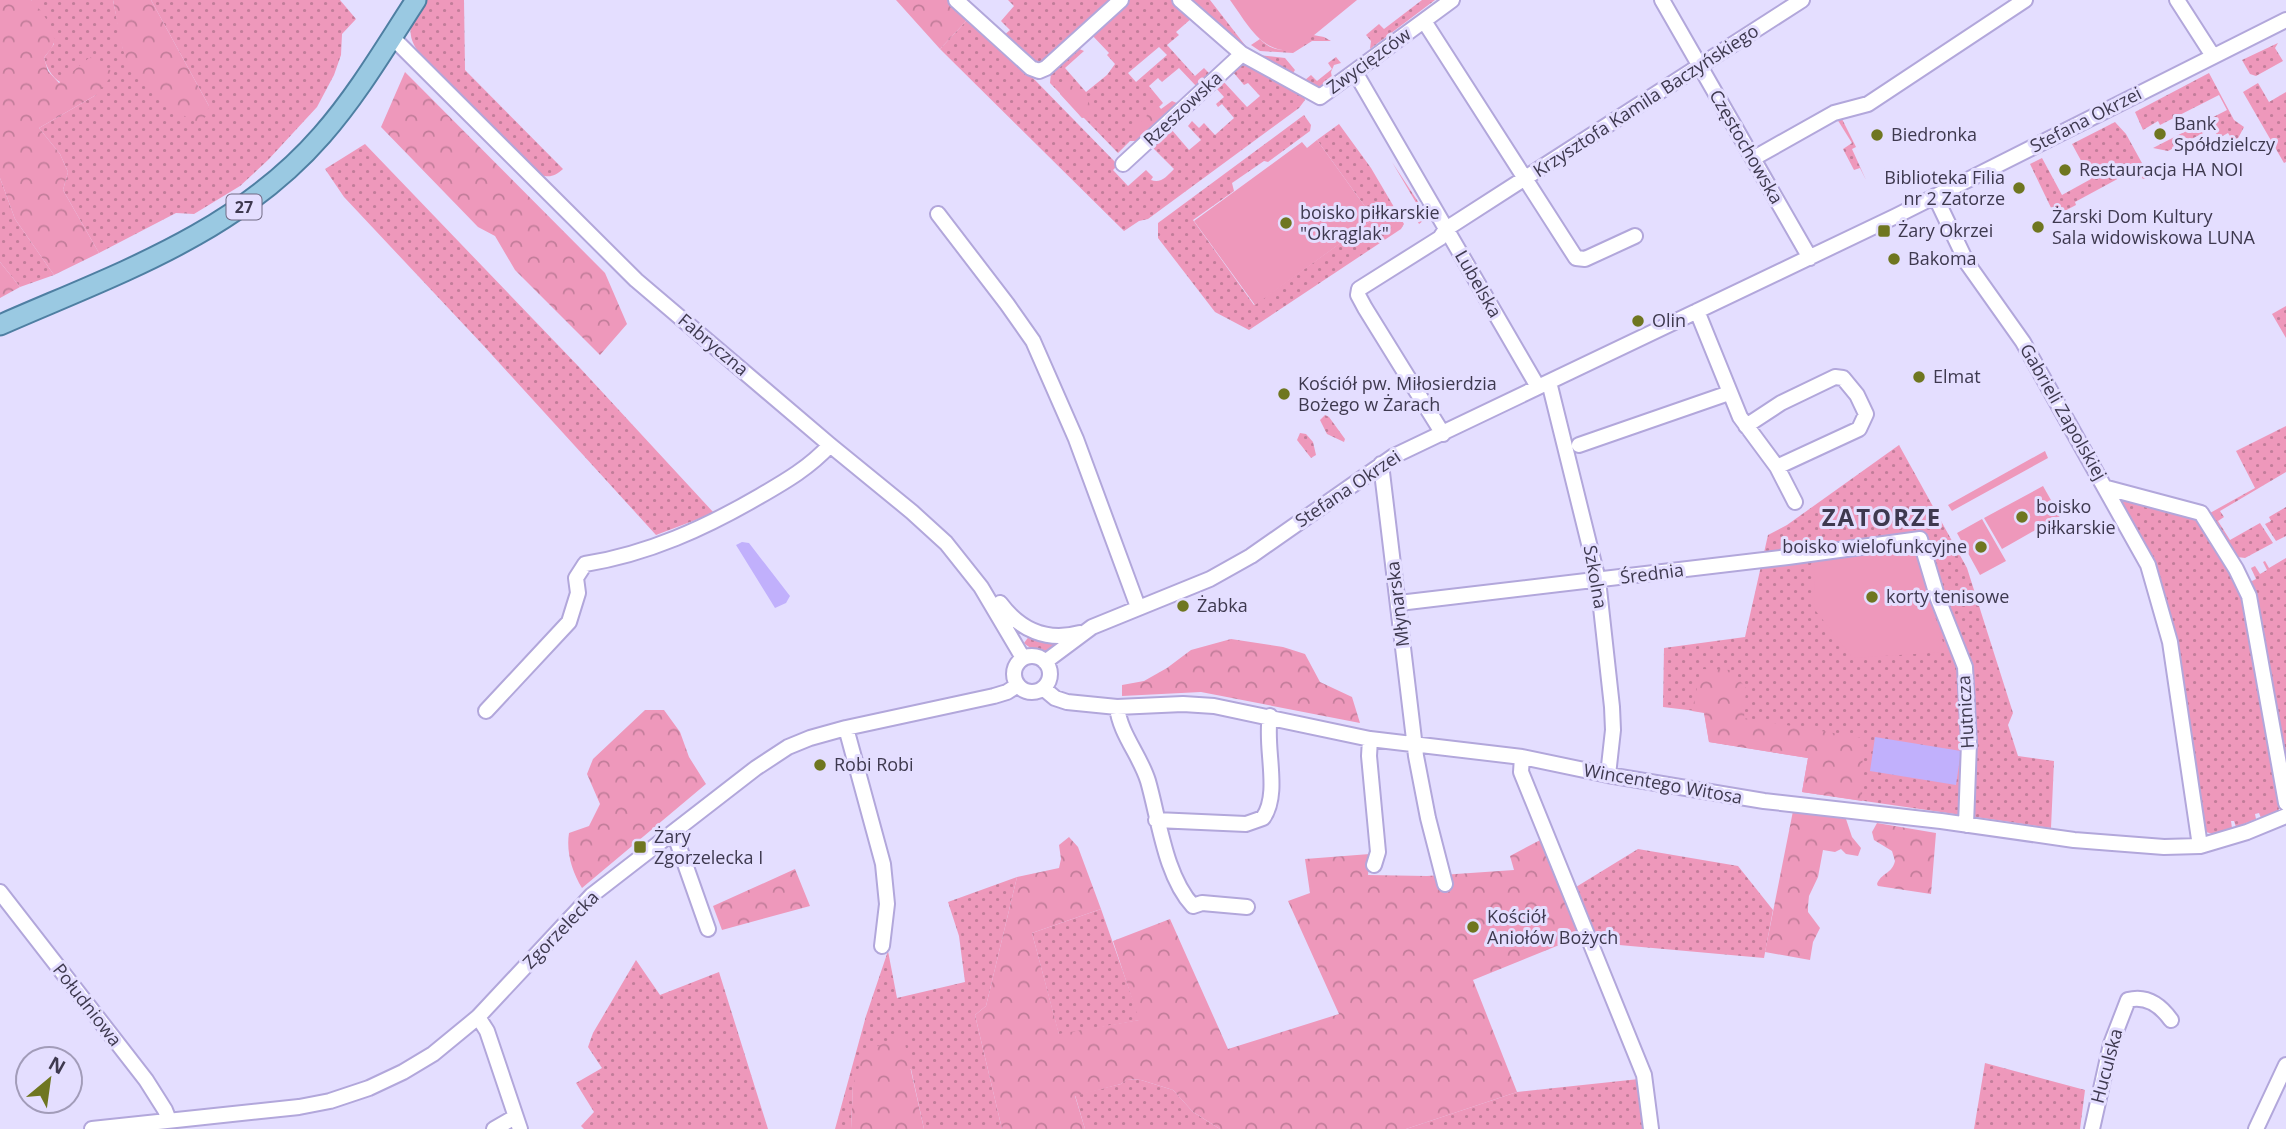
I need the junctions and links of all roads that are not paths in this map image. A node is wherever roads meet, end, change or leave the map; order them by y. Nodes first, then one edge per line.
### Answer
1 (416, 0) edge
2 (956, 0) edge
3 (1121, 0) edge
4 (1181, 0) edge
5 (1452, 0) edge
6 (1662, 0) edge
7 (1802, 0) edge
8 (2025, 0) edge
9 (2177, 0) edge
10 (2286, 20) edge
11 (1424, 21) junction
12 (392, 37) junction
13 (1242, 54) junction
14 (2213, 56) junction
15 (1699, 66) junction
16 (1355, 72) junction
17 (1754, 158) junction
18 (1123, 164) dead end
19 (1525, 178) junction
20 (1935, 197) junction
21 (938, 214) dead end
22 (1446, 229) junction
23 (1635, 236) dead end
24 (1810, 258) junction
25 (1697, 311) junction
26 (0, 325) edge
27 (1544, 385) junction
28 (1729, 393) junction
29 (1746, 426) junction
30 (1443, 434) junction
31 (830, 445) junction
32 (1579, 445) dead end
33 (1381, 464) junction
34 (1777, 467) junction
35 (2107, 488) junction
36 (1795, 502) dead end
37 (1904, 540) joint
38 (1598, 580) junction
39 (978, 583) junction
40 (1399, 603) junction
41 (1138, 607) junction
42 (1084, 631) junction
43 (1023, 658) junction
44 (1045, 662) junction
45 (1018, 685) junction
46 (1043, 688) junction
47 (1117, 707) junction
48 (486, 711) dead end
49 (1270, 716) junction
50 (846, 728) junction
51 (1370, 739) junction
52 (1414, 744) junction
53 (1522, 757) junction
54 (1608, 775) junction
55 (2286, 803) edge
56 (2286, 816) edge
57 (1156, 820) junction
58 (1966, 825) junction
59 (672, 834) junction
60 (2200, 846) junction
61 (1374, 865) dead end
62 (1444, 884) dead end
63 (0, 892) edge
64 (1247, 907) dead end
65 (708, 929) dead end
66 (882, 946) dead end
67 (478, 1017) junction
68 (2171, 1020) dead end
69 (2286, 1065) edge
70 (169, 1120) junction
71 (518, 1123) edge
72 (92, 1129) edge
73 (494, 1129) edge
74 (1651, 1129) edge
75 (2092, 1129) edge
76 (2256, 1129) edge

1 - 12 main road, 27
2 - 3 street
4 - 13 street
5 - 11 street, Zwycięzców
6 - 15 street, Częstochowska
7 - 15 street, Krzysztofa Kamila Baczyńskiego
8 - 17 street
9 - 14 street
10 - 14 street, Stefana Okrzei
11 - 16 street, Zwycięzców
11 - 19 street, Krzysztofa Kamila Baczyńskiego
12 - 26 main road, 27
12 - 31 street, Fabryczna
13 - 16 street, Zwycięzców
13 - 18 street, Rzeszowska
14 - 20 street, Stefana Okrzei
15 - 17 street, Częstochowska
15 - 19 street, Krzysztofa Kamila Baczyńskiego
16 - 22 street, Lubelska
17 - 24 street, Częstochowska
19 - 22 street, Krzysztofa Kamila Baczyńskiego
19 - 23 street, Krzysztofa Kamila Baczyńskiego
20 - 24 street, Stefana Okrzei
20 - 35 street, Gabrieli Zapolskiej
21 - 41 street
22 - 27 street, Lubelska
22 - 30 street, Krzysztofa Kamila Baczyńskiego
24 - 25 street, Stefana Okrzei
25 - 27 street, Stefana Okrzei
25 - 28 street
27 - 30 street, Stefana Okrzei
27 - 38 street, Szkolna
28 - 29 street
28 - 32 street
29 - 34 street
29 - 34 street
30 - 33 street, Stefana Okrzei
31 - 39 street, Fabryczna
31 - 48 street
33 - 40 street, Młynarska
33 - 41 street, Stefana Okrzei
34 - 36 street
35 - 55 street
35 - 60 street, Gabrieli Zapolskiej
37 - 38 street, Średnia
37 - 58 street, Hutnicza
38 - 40 street, Średnia
38 - 54 street, Szkolna
39 - 42 street
39 - 43 street, Fabryczna
40 - 52 street, Młynarska
41 - 42 street, Stefana Okrzei
42 - 44 street, Stefana Okrzei
43 - 44 street
43 - 45 street
44 - 46 street
45 - 46 street
45 - 50 street, Zgorzelecka
46 - 47 street, Wincentego Witosa
47 - 49 street, Wincentego Witosa
47 - 57 street
49 - 51 street, Wincentego Witosa
49 - 57 street
50 - 59 street, Zgorzelecka
50 - 66 street
51 - 52 street, Wincentego Witosa
51 - 61 street
52 - 53 street, Wincentego Witosa
52 - 62 street, Młynarska
53 - 54 street, Wincentego Witosa
53 - 74 street
54 - 58 street, Wincentego Witosa
56 - 60 street, Wincentego Witosa
57 - 64 street
58 - 60 street, Wincentego Witosa
59 - 65 street
59 - 67 street, Zgorzelecka
63 - 70 street, Południowa
67 - 70 street, Zgorzelecka
67 - 71 street
68 - 75 street, Huculska
69 - 76 street
70 - 72 street, Zgorzelecka
71 - 73 street

